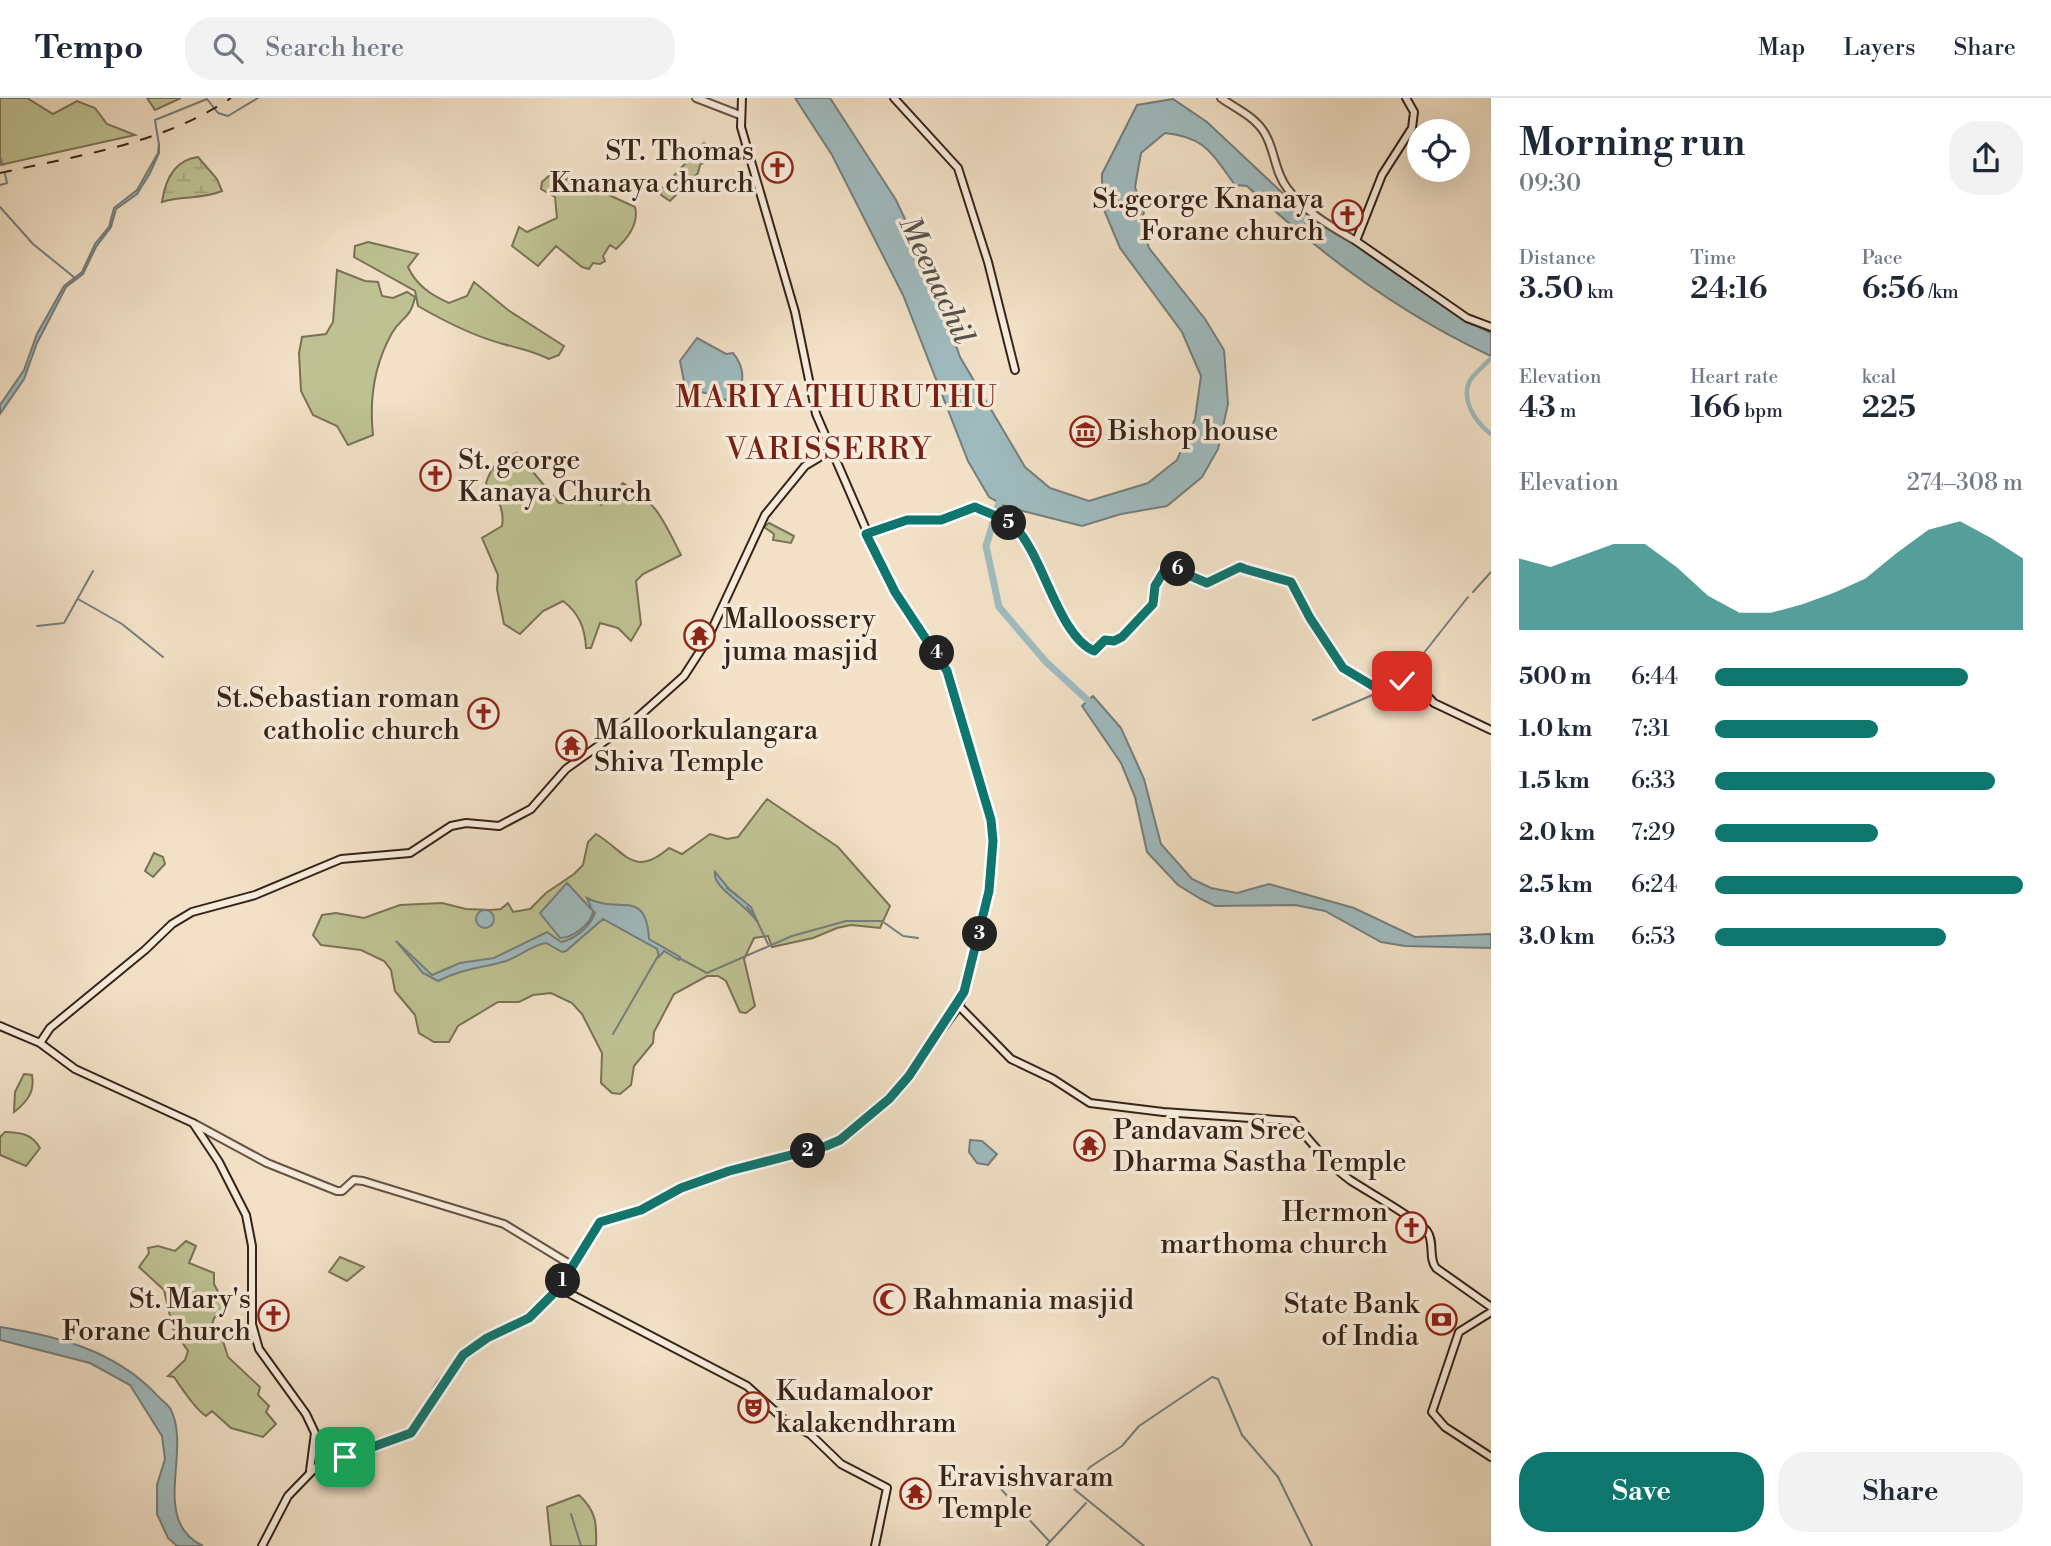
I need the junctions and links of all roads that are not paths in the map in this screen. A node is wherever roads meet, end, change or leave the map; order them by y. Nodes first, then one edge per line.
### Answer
1 (696, 98) edge
2 (742, 98) edge
3 (894, 98) edge
4 (1221, 98) edge
5 (1406, 98) edge
6 (740, 115) junction
7 (1356, 241) junction
8 (1491, 327) edge
9 (1015, 370) dead end
10 (830, 451) junction
11 (866, 534) junction
12 (1491, 730) edge
13 (958, 1006) junction
14 (0, 1026) edge
15 (40, 1043) junction
16 (193, 1123) junction
17 (573, 1266) junction
18 (559, 1288) junction
19 (1491, 1309) edge
20 (1491, 1457) edge
21 (310, 1471) junction
22 (262, 1546) edge
23 (875, 1546) edge

1 - 6 main road
2 - 6 main road
3 - 9 main road
4 - 7 main road
5 - 7 main road
6 - 10 main road
7 - 8 main road
10 - 11 main road
10 - 15 main road
11 - 12 main road
11 - 13 main road
13 - 17 main road
13 - 19 main road
14 - 15 main road
15 - 16 main road
16 - 17 main road
16 - 21 main road
17 - 18 main road
18 - 21 main road
18 - 23 main road
19 - 20 main road
21 - 22 main road

